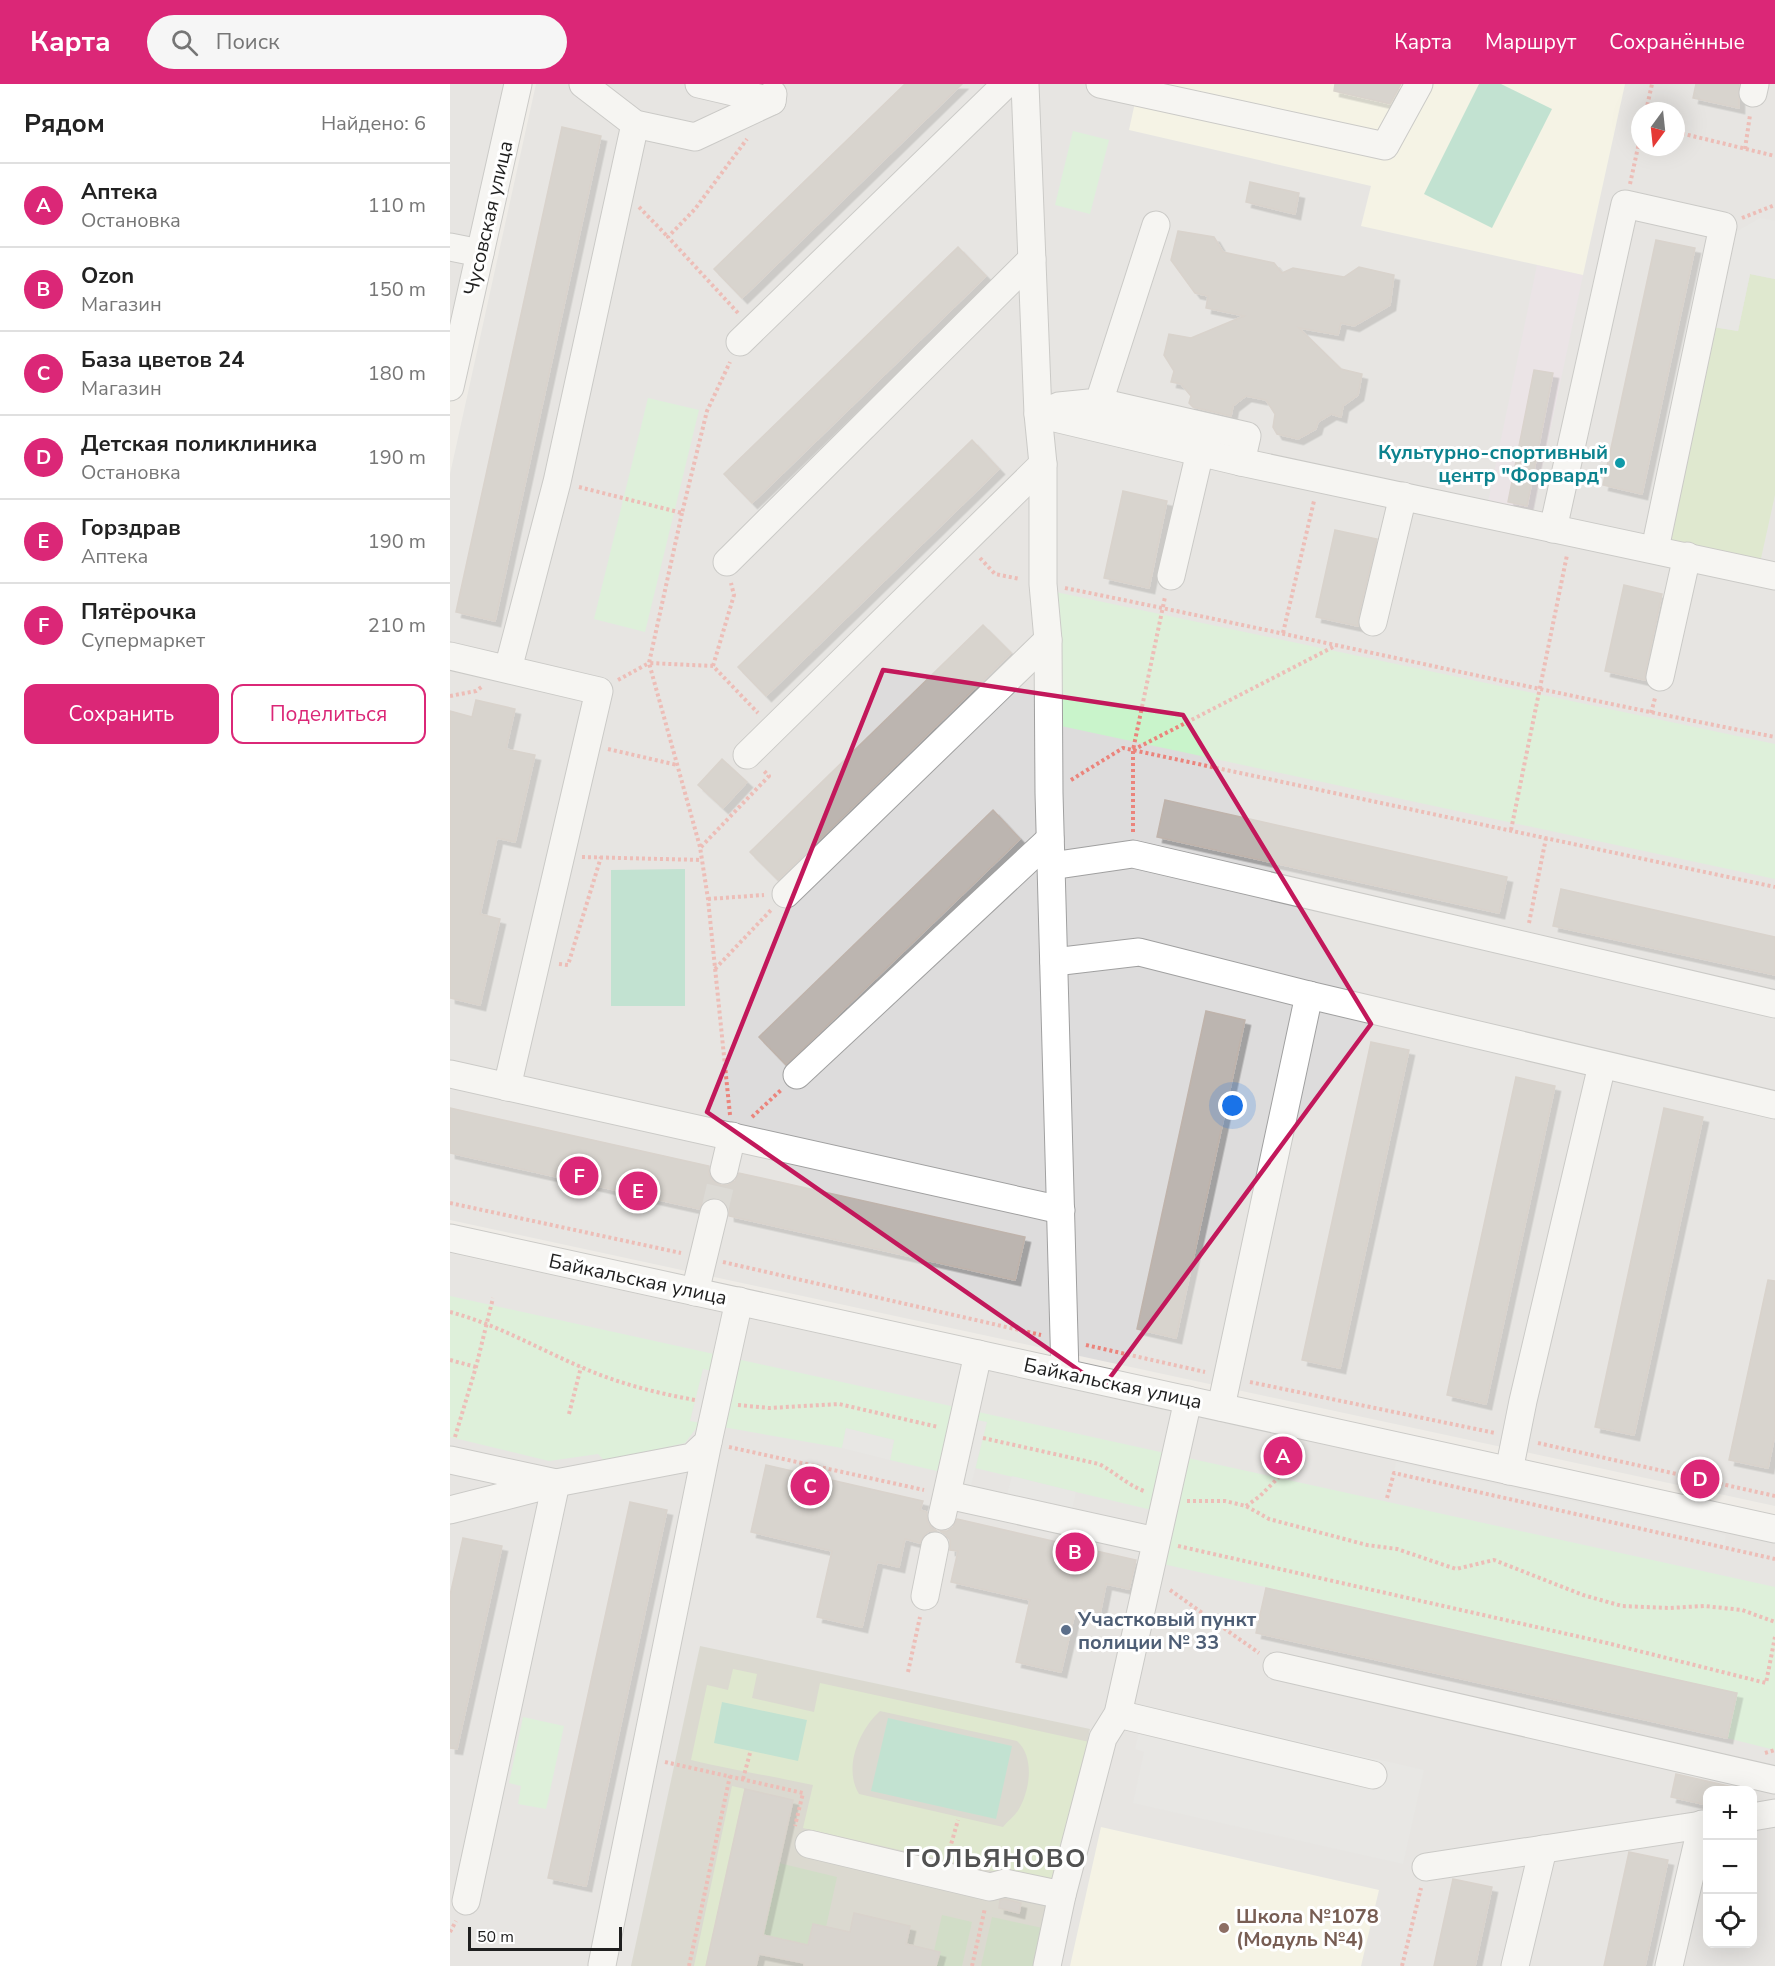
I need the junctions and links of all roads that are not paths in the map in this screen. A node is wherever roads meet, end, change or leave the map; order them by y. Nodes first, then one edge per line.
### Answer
1 (518, 84) edge
2 (583, 84) edge
3 (699, 84) edge
4 (1006, 84) edge
5 (1025, 84) edge
6 (1100, 84) edge
7 (1419, 84) edge
8 (768, 92) edge
9 (635, 124) junction
10 (1156, 225) dead end
11 (450, 247) edge
12 (480, 253) junction
13 (1032, 259) junction
14 (746, 336) road end
15 (450, 387) edge
16 (1099, 402) junction
17 (1038, 414) junction
18 (1200, 452) junction
19 (1241, 462) junction
20 (1043, 464) junction
21 (1402, 496) junction
22 (1560, 540) junction
23 (1655, 549) junction
24 (1687, 556) junction
25 (727, 562) road end
26 (1171, 576) road end
27 (1775, 576) edge
28 (1373, 622) dead end
29 (1048, 640) junction
30 (450, 656) edge
31 (508, 669) junction
32 (1660, 676) dead end
33 (747, 755) road end
34 (1051, 853) junction
35 (786, 894) road end
36 (1054, 962) junction
37 (1309, 995) junction
38 (1775, 1004) edge
39 (1602, 1065) junction
40 (450, 1074) edge
41 (797, 1075) road end
42 (507, 1087) junction
43 (1775, 1105) edge
44 (732, 1136) junction
45 (724, 1170) tunnel mouth
46 (1061, 1210) junction
47 (714, 1213) tunnel mouth
48 (450, 1238) edge
49 (695, 1292) junction
50 (739, 1301) junction
51 (978, 1354) junction
52 (1065, 1373) junction
53 (1188, 1400) junction
54 (1221, 1407) junction
55 (708, 1442) junction
56 (452, 1451) edge
57 (1509, 1471) junction
58 (556, 1483) junction
59 (450, 1510) edge
60 (1775, 1529) edge
61 (1156, 1541) junction
62 (936, 1546) dead end
63 (925, 1596) road end
64 (1277, 1666) road end
65 (1118, 1714) junction
66 (1373, 1775) dead end
67 (1775, 1780) edge
68 (1775, 1813) edge
69 (1757, 1815) edge
70 (1703, 1824) edge
71 (1703, 1832) edge
72 (809, 1844) road end
73 (1543, 1849) junction
74 (1426, 1867) road end
75 (1062, 1895) junction
76 (466, 1901) dead end
77 (602, 1965) edge
78 (1047, 1966) edge
79 (1515, 1966) edge
80 (1669, 1966) edge

1 - 12 street, Чусовская улица
2 - 9 street
3 - 8 street
4 - 14 street
5 - 13 street
6 - 7 street
8 - 9 street
9 - 31 street
10 - 16 street
11 - 12 street
12 - 15 street, Чусовская улица
13 - 17 street
13 - 25 street
16 - 17 street
16 - 19 street
17 - 18 street
17 - 20 street
18 - 19 street
18 - 26 street
19 - 21 street
20 - 29 street
20 - 33 street
21 - 22 street
21 - 28 street
22 - 23 street
22 - 23 street
23 - 24 street
24 - 27 street
24 - 32 street
29 - 34 street
29 - 35 street
30 - 31 street
31 - 42 street
34 - 36 street
34 - 38 street
34 - 41 street
36 - 37 street
36 - 46 street
37 - 39 street
37 - 54 street
39 - 43 street
39 - 57 street
40 - 42 street
42 - 44 street
44 - 45 street
44 - 46 street
46 - 52 street
47 - 49 street
48 - 49 street, Байкальская улица
49 - 50 street, Байкальская улица
50 - 51 street, Байкальская улица
50 - 55 street
51 - 52 street, Байкальская улица
51 - 61 street
52 - 53 street, Байкальская улица
53 - 54 street, Байкальская улица
53 - 61 street
54 - 57 street, Байкальская улица
55 - 58 street
55 - 77 street
56 - 58 street
57 - 60 street, Байкальская улица
58 - 59 street
58 - 76 street
61 - 65 street
62 - 63 street
64 - 67 street
65 - 66 street
65 - 75 street
68 - 69 street
70 - 73 street
71 - 80 street
72 - 75 street
73 - 74 street
73 - 79 street
75 - 78 street

